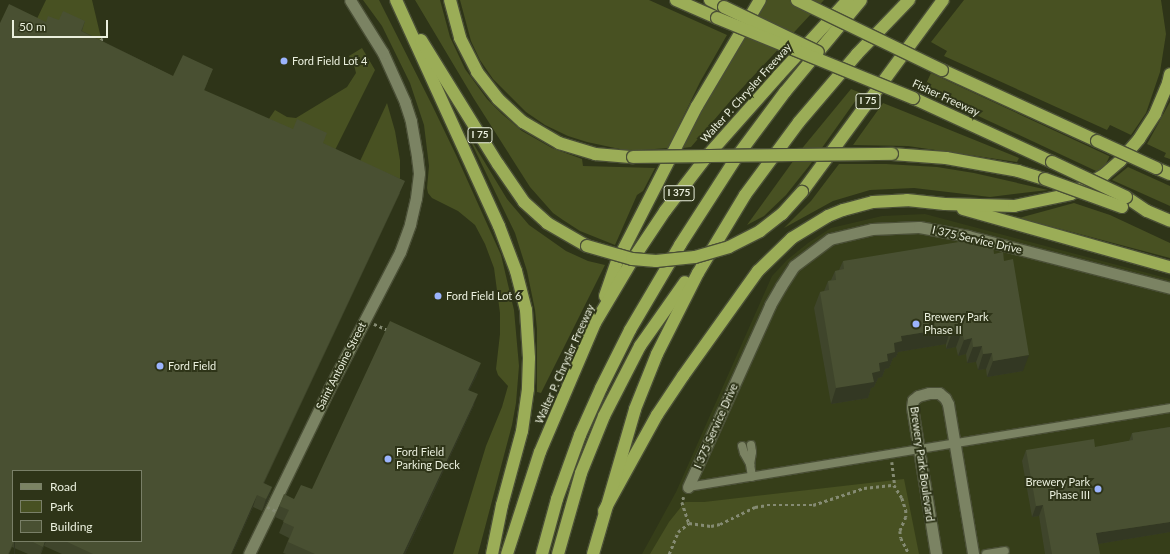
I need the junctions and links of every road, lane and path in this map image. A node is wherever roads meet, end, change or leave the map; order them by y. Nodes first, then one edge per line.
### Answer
1 (350, 0) edge
2 (396, 0) edge
3 (450, 0) edge
4 (676, 0) edge
5 (710, 0) edge
6 (760, 0) edge
7 (797, 0) edge
8 (848, 0) edge
9 (861, 0) edge
10 (908, 0) edge
11 (943, 0) edge
12 (101, 38) dead end
13 (105, 46) edge
14 (1170, 74) edge
15 (913, 98) junction
16 (1170, 174) edge
17 (1124, 202) junction
18 (945, 204) junction
19 (1170, 221) edge
20 (727, 223) junction
21 (1170, 267) edge
22 (1170, 288) edge
23 (364, 320) junction
24 (595, 323) junction
25 (390, 332) edge
26 (1170, 408) edge
27 (751, 444) dead end
28 (954, 444) junction
29 (742, 446) dead end
30 (918, 449) junction
31 (891, 454) junction
32 (750, 464) junction
33 (752, 476) junction
34 (895, 485) junction
35 (688, 487) junction
36 (256, 501) edge
37 (604, 511) junction
38 (281, 513) edge
39 (689, 523) junction
40 (1006, 551) dead end
41 (249, 554) edge
42 (492, 554) edge
43 (507, 554) edge
44 (542, 554) edge
45 (558, 554) edge
46 (593, 554) edge
47 (669, 554) edge
48 (909, 554) edge
49 (936, 554) edge
50 (973, 554) edge
51 (986, 554) edge

1 - 23 street, Saint Antoine Street
2 - 11 highway, I 75, bridge
2 - 42 highway
3 - 17 highway, bridge
4 - 15 highway, bridge
5 - 15 highway, Fisher Freeway, bridge
6 - 24 highway
7 - 16 highway, bridge
8 - 24 highway, Walter P. Chrysler Freeway / I 375
9 - 44 highway
10 - 20 highway
12 - 13 path
14 - 18 highway
15 - 17 highway, Fisher Freeway, bridge
17 - 19 highway
18 - 21 highway
18 - 37 highway
20 - 37 highway
20 - 45 highway
22 - 35 street, I 375 Service Drive
23 - 25 path
23 - 41 street, Saint Antoine Street
24 - 43 highway, Walter P. Chrysler Freeway / I 375
26 - 28 lane
27 - 32 lane
28 - 30 lane
28 - 30 street, Brewery Park Boulevard
28 - 50 street, Brewery Park Boulevard
29 - 32 lane
30 - 31 lane
30 - 49 street, Brewery Park Boulevard
31 - 33 lane
31 - 34 path
32 - 33 lane
33 - 35 lane
34 - 39 path
34 - 48 path
35 - 39 path
36 - 38 path, bridge
37 - 46 highway
39 - 47 path
40 - 51 lane

